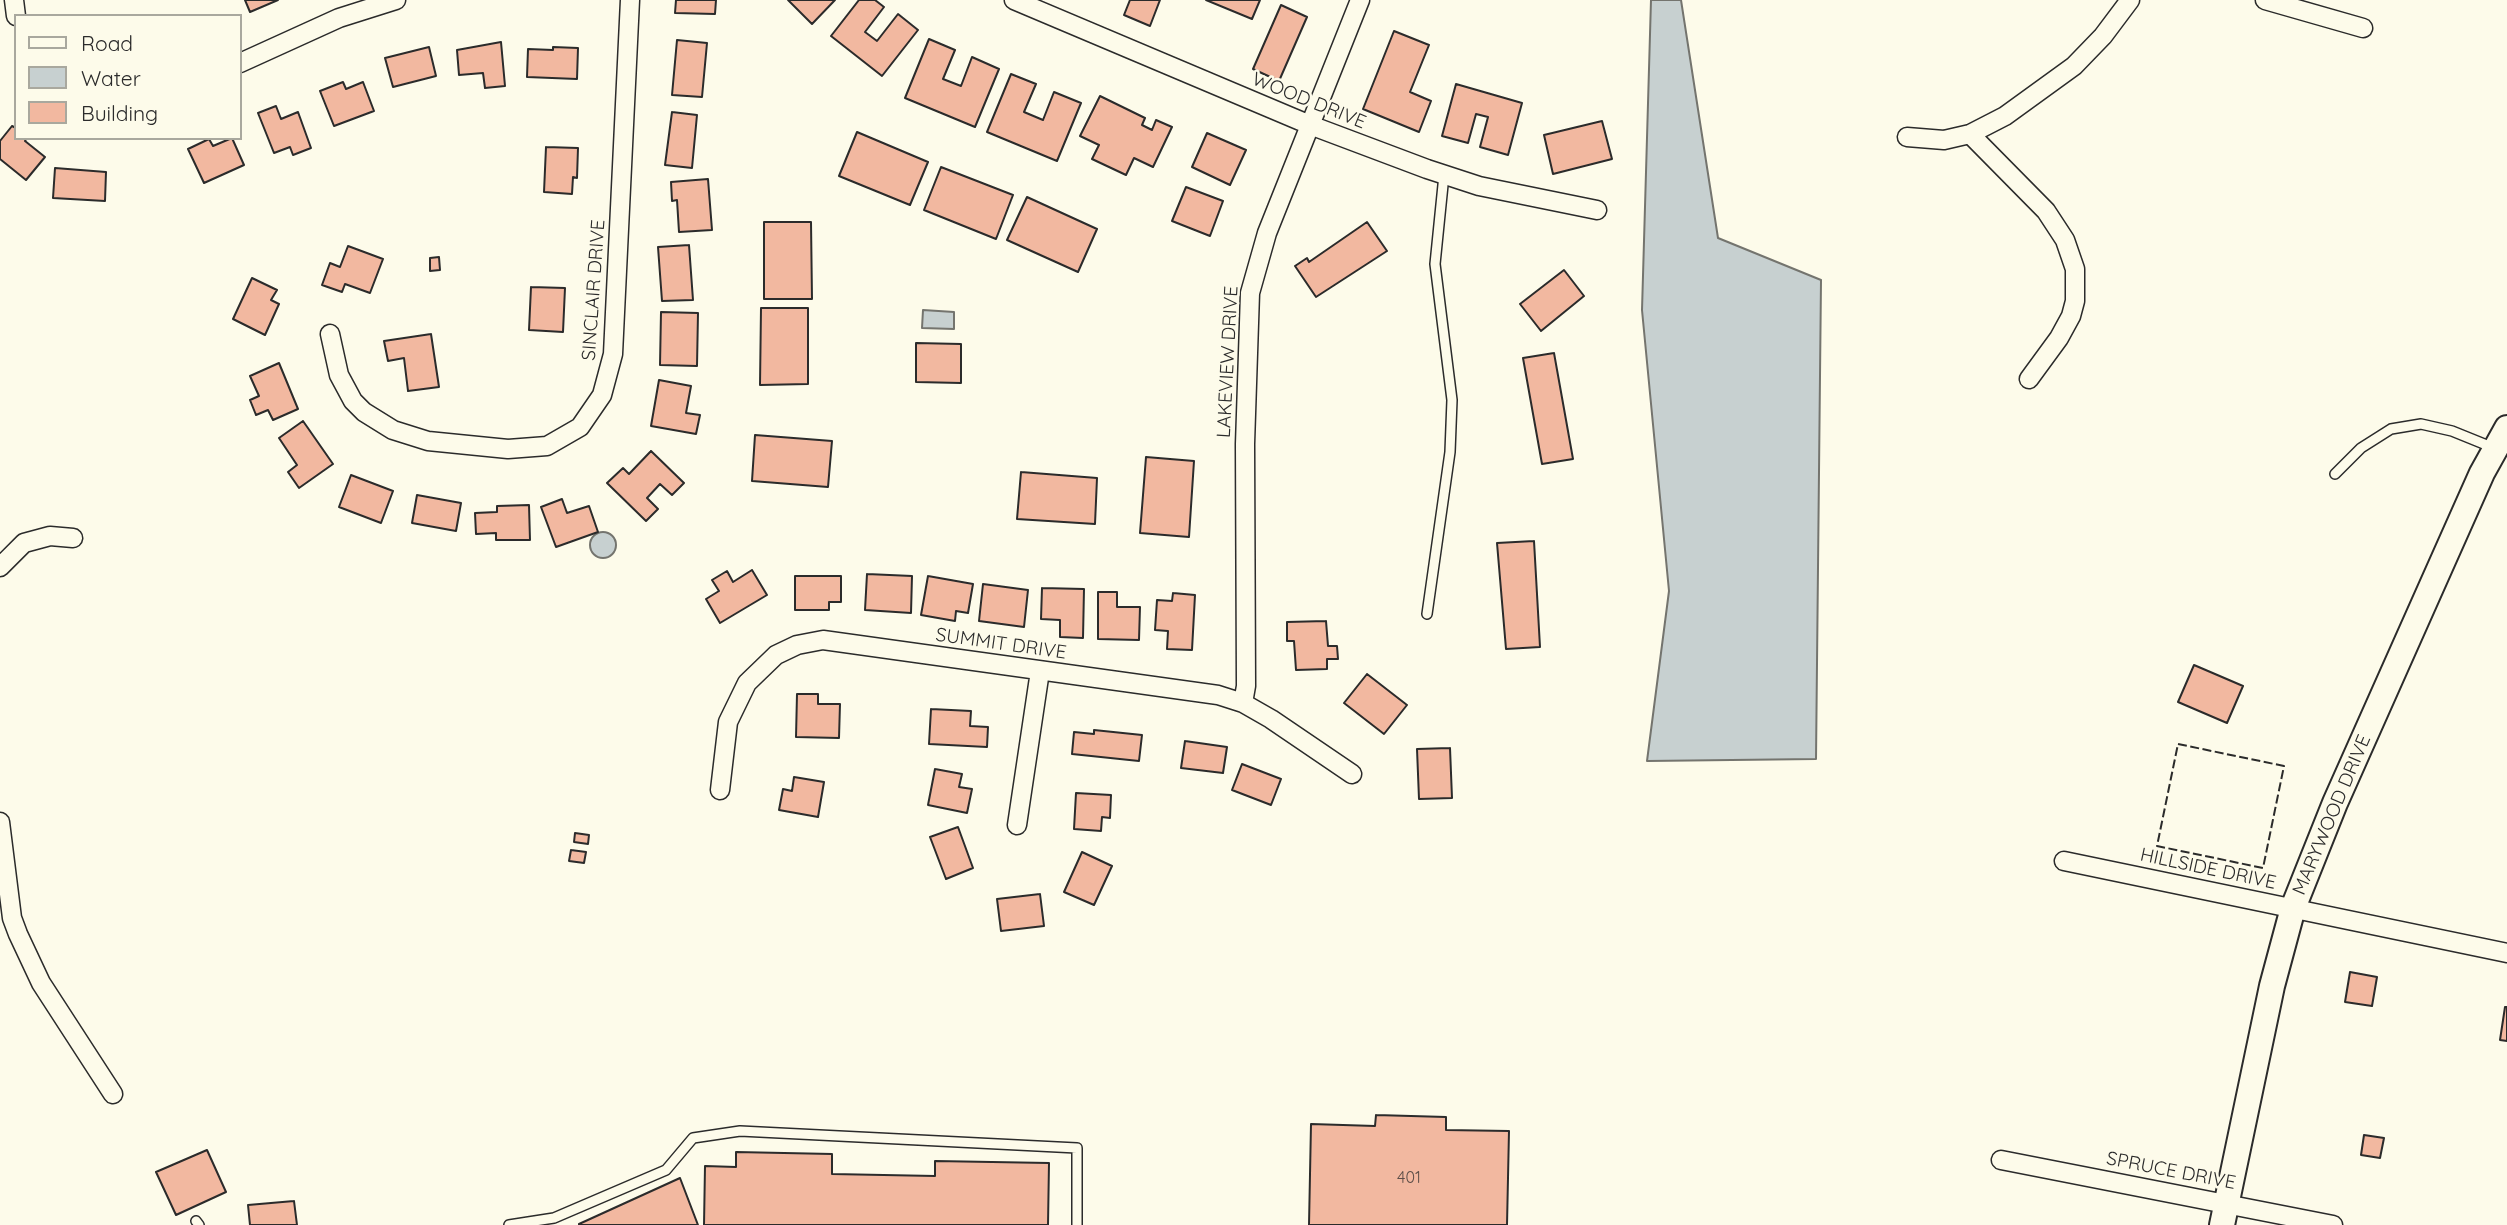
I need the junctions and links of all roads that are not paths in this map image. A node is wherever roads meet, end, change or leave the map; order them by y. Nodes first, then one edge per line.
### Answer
1 (396, 0) edge
2 (630, 0) edge
3 (1014, 0) edge
4 (1360, 0) edge
5 (2130, 0) edge
6 (2265, 0) edge
7 (2364, 28) dead end
8 (242, 62) edge
9 (1310, 125) junction
10 (1970, 134) junction
11 (1907, 137) dead end
12 (1444, 175) junction
13 (1597, 211) dead end
14 (330, 334) dead end
15 (2029, 379) dead end
16 (2501, 438) edge
17 (2335, 474) dead end
18 (73, 538) dead end
19 (0, 567) edge
20 (1427, 614) dead end
21 (1040, 671) junction
22 (1243, 703) junction
23 (1352, 774) dead end
24 (720, 790) dead end
25 (0, 822) edge
26 (1017, 825) dead end
27 (2064, 861) dead end
28 (2293, 908) junction
29 (2507, 953) edge
30 (113, 1094) dead end
31 (2001, 1160) dead end
32 (2224, 1214) edge
33 (509, 1225) edge
34 (1077, 1225) edge
35 (2333, 1225) edge

1 - 8 street
2 - 14 street, SINCLAIR DRIVE
3 - 9 street, WOOD DRIVE
4 - 9 street, LAKEVIEW DRIVE
5 - 10 street
6 - 7 street
9 - 12 street, WOOD DRIVE
9 - 22 street, LAKEVIEW DRIVE
10 - 11 street
10 - 15 street
12 - 13 street, WOOD DRIVE
12 - 20 lane
16 - 17 lane
16 - 28 street, MARYWOOD DRIVE
18 - 19 street
21 - 22 street, SUMMIT DRIVE
21 - 24 street, SUMMIT DRIVE
21 - 26 street
22 - 23 street, SUMMIT DRIVE
25 - 30 street
27 - 28 street, HILLSIDE DRIVE
28 - 29 street, HILLSIDE DRIVE
28 - 32 street, MARYWOOD DRIVE
31 - 32 street, SPRUCE DRIVE
32 - 35 street, SPRUCE DRIVE
33 - 34 lane

